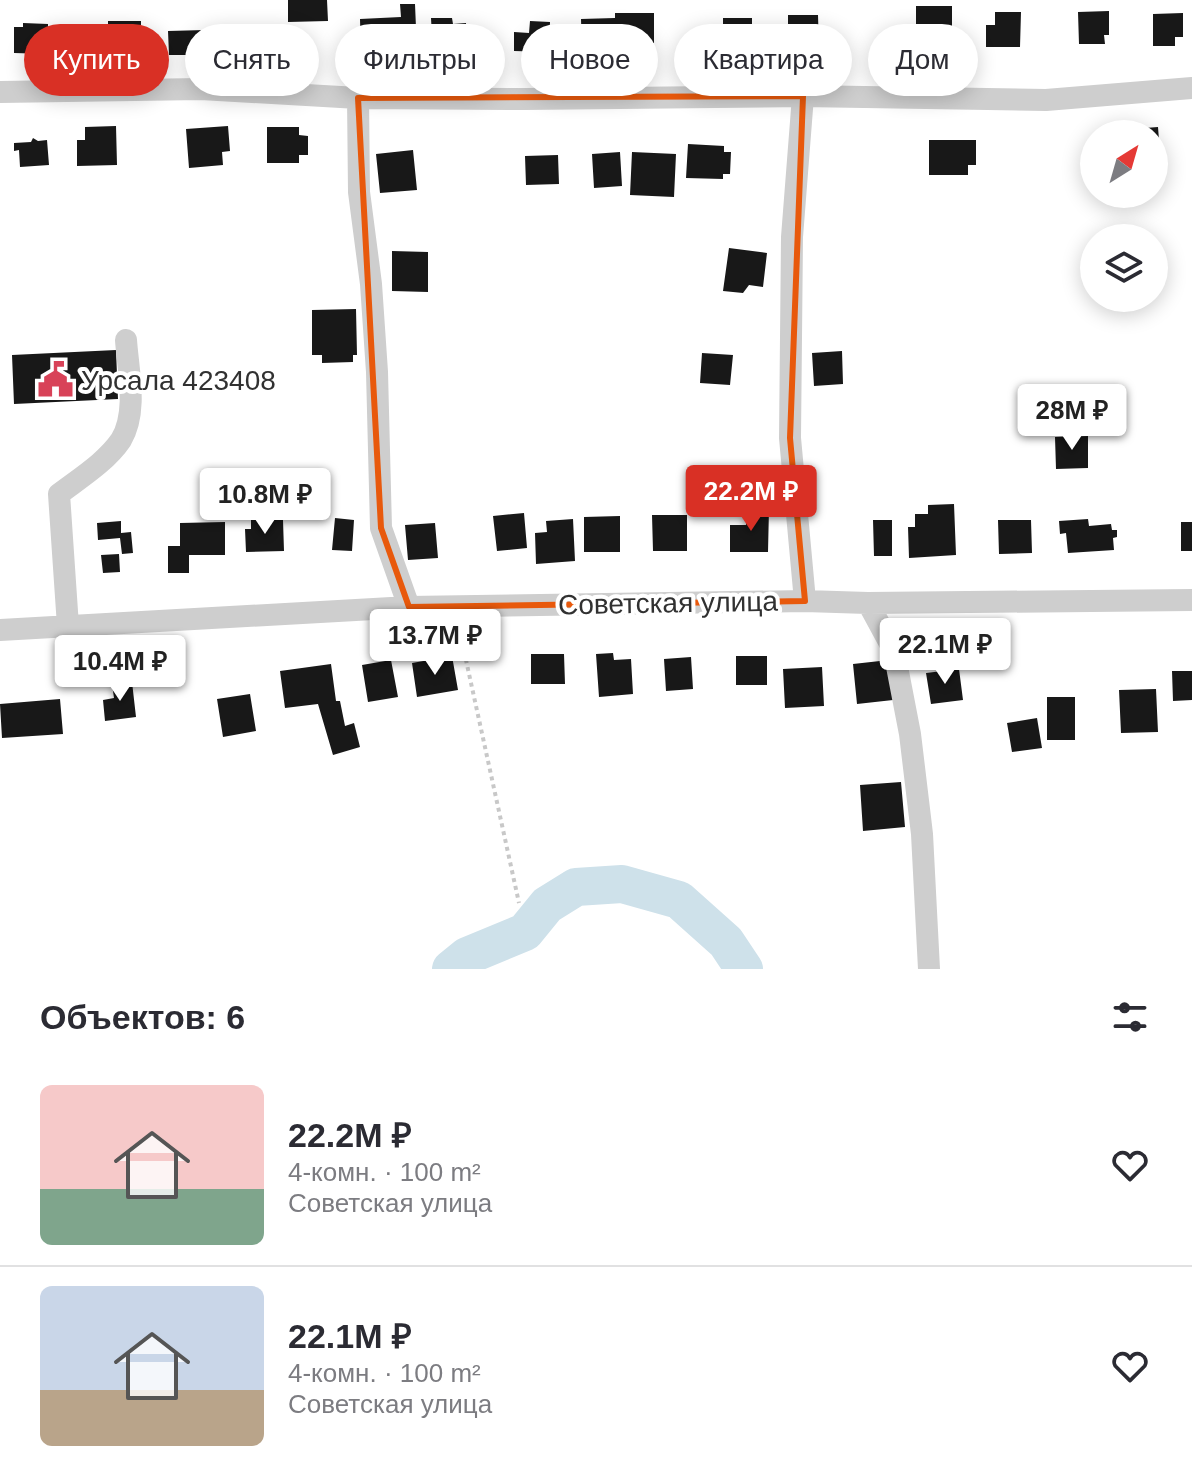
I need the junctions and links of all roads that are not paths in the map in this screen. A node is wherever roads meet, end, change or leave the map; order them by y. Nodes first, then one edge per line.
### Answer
1 (1192, 88) edge
2 (0, 92) edge
3 (803, 96) junction
4 (358, 98) junction
5 (126, 340) dead end
6 (1192, 600) edge
7 (805, 601) junction
8 (868, 603) junction
9 (409, 607) junction
10 (68, 626) junction
11 (0, 630) edge
12 (929, 969) edge

1 - 3 street
2 - 4 street
3 - 4 street
3 - 7 street
4 - 9 street
5 - 10 street
6 - 8 street, Советская улица
7 - 8 street, Советская улица
7 - 9 street, Советская улица
8 - 12 street
9 - 10 street, Советская улица
10 - 11 street, Советская улица

